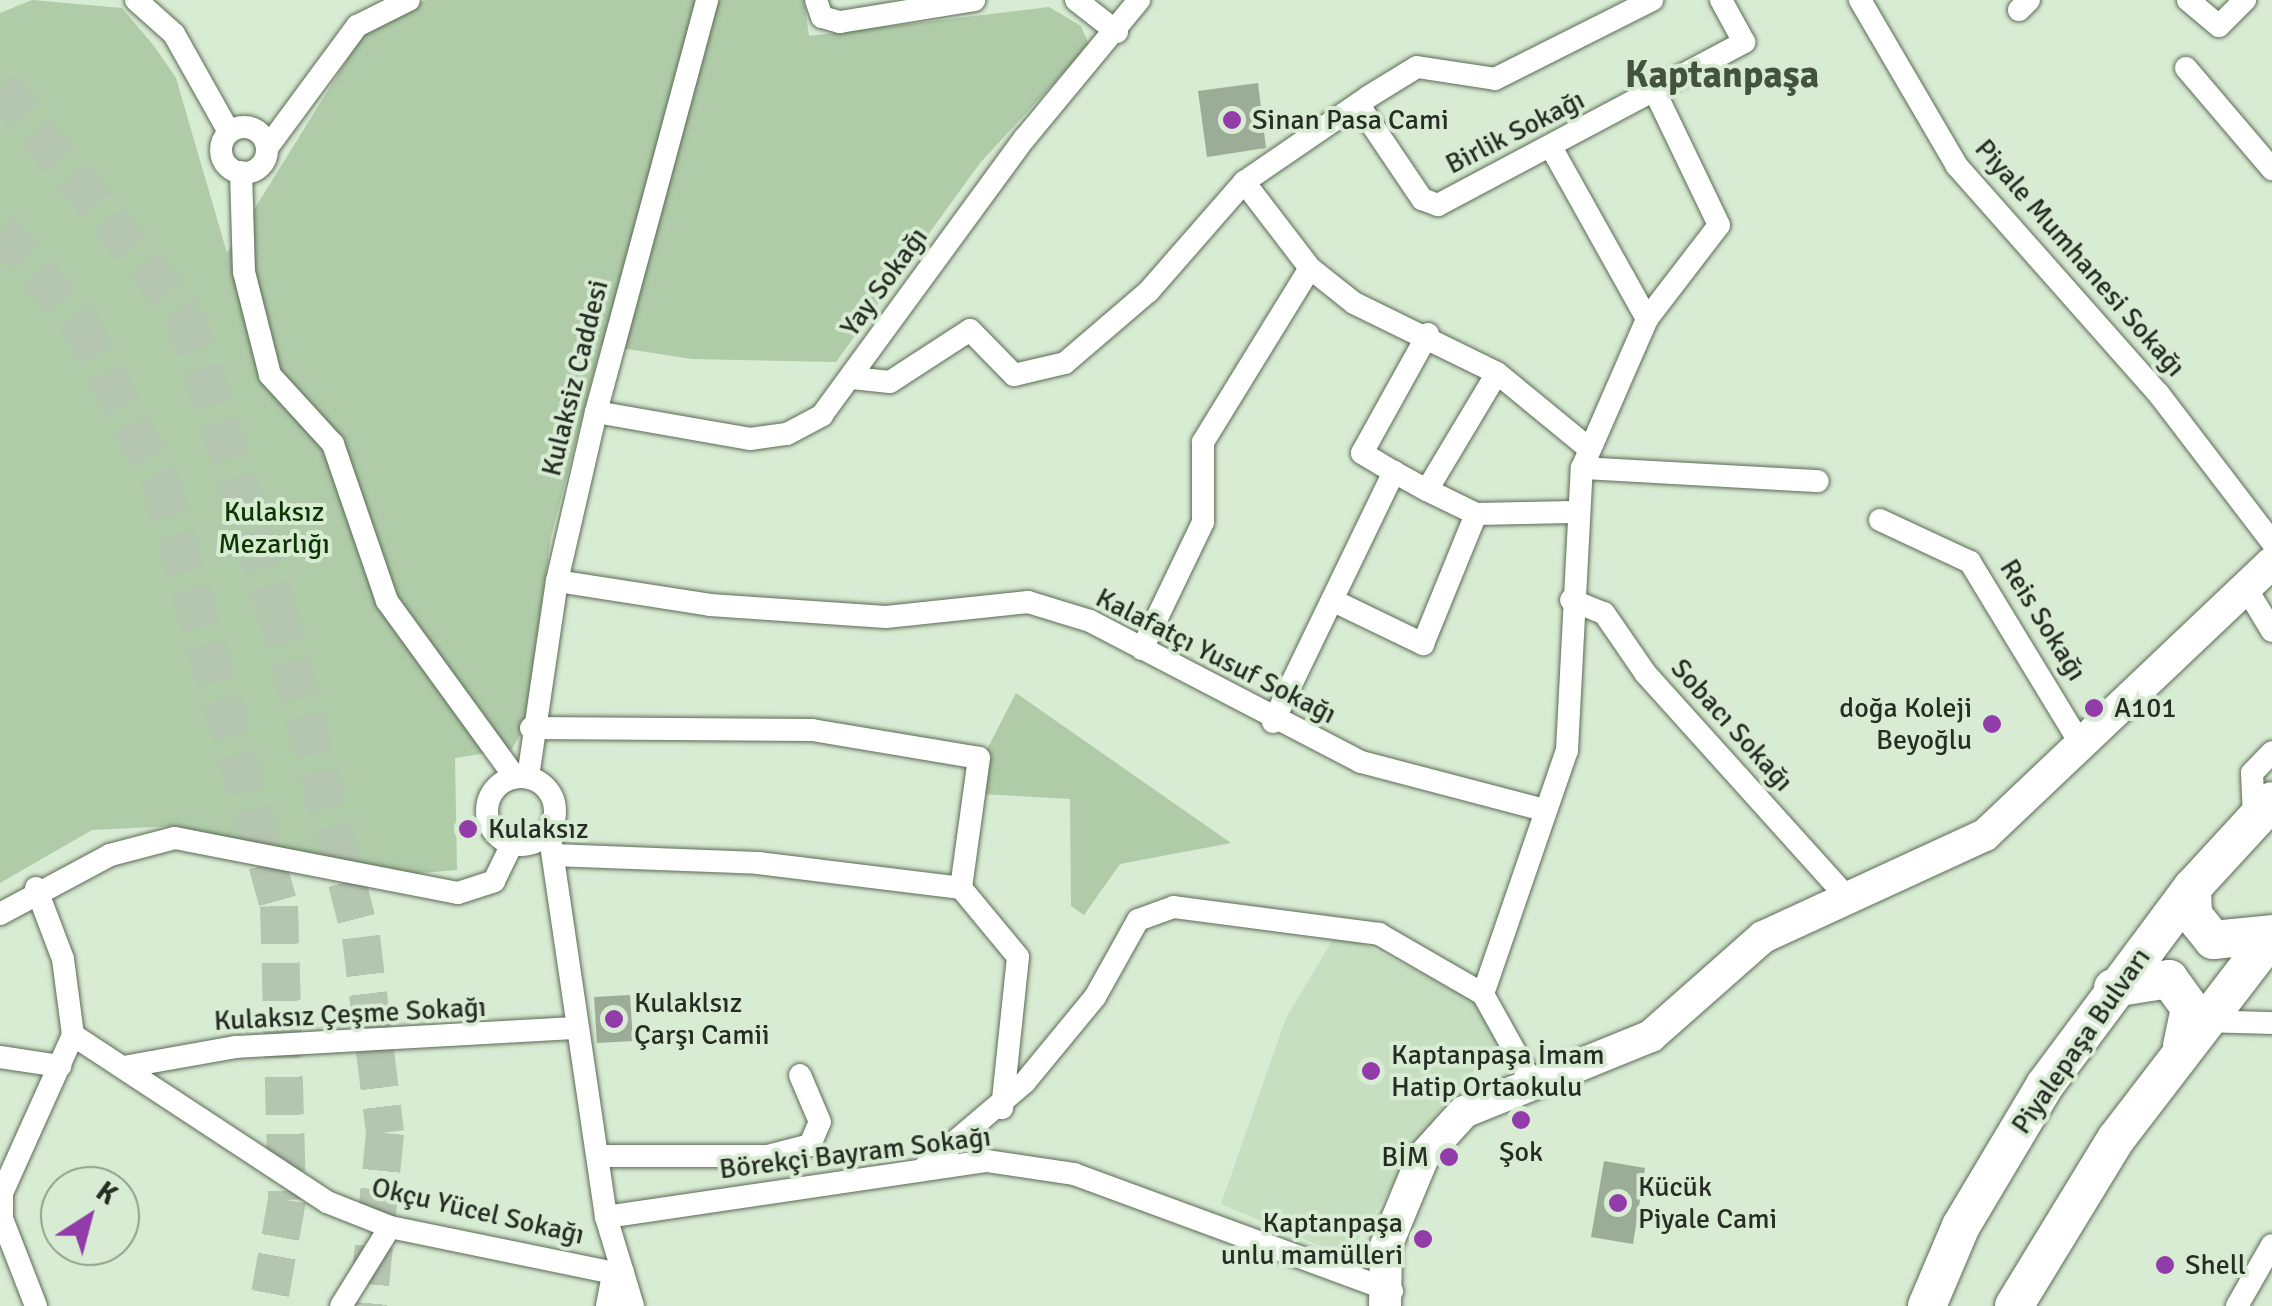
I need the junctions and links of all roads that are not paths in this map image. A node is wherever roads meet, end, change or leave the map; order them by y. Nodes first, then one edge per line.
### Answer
1 (136, 0) edge
2 (409, 0) edge
3 (708, 0) edge
4 (816, 0) edge
5 (974, 0) edge
6 (1076, 0) edge
7 (1139, 0) edge
8 (1652, 0) edge
9 (1721, 0) edge
10 (1860, 0) edge
11 (2188, 0) edge
12 (2245, 0) edge
13 (383, 10) edge
14 (1117, 32) junction
15 (2186, 68) dead end
16 (1656, 94) junction
17 (1358, 104) junction
18 (229, 132) junction
19 (267, 148) junction
20 (1551, 148) junction
21 (2272, 169) edge
22 (241, 172) junction
23 (1244, 182) junction
24 (1310, 268) junction
25 (1647, 318) junction
26 (1428, 334) junction
27 (1497, 373) junction
28 (852, 378) junction
29 (596, 412) junction
30 (1584, 457) junction
31 (1394, 472) junction
32 (1818, 481) dead end
33 (1426, 490) junction
34 (1573, 512) junction
35 (1476, 514) junction
36 (1880, 520) dead end
37 (2272, 542) edge
38 (2272, 563) edge
39 (557, 581) junction
40 (2246, 588) junction
41 (1570, 600) junction
42 (1336, 602) junction
43 (2272, 631) edge
44 (1142, 649) junction
45 (1273, 722) junction
46 (531, 728) junction
47 (2082, 746) junction
48 (2272, 752) edge
49 (522, 777) junction
50 (2263, 809) edge
51 (1544, 810) junction
52 (549, 831) junction
53 (512, 844) junction
54 (553, 855) junction
55 (36, 888) junction
56 (961, 888) junction
57 (2192, 888) junction
58 (1848, 898) junction
59 (0, 914) edge
60 (2272, 935) edge
61 (2113, 988) junction
62 (1483, 994) junction
63 (2272, 1023) edge
64 (576, 1028) junction
65 (73, 1035) junction
66 (2192, 1035) junction
67 (0, 1057) edge
68 (60, 1066) junction
69 (129, 1066) junction
70 (800, 1076) dead end
71 (1532, 1084) junction
72 (1002, 1108) junction
73 (598, 1156) junction
74 (921, 1170) junction
75 (1, 1205) edge
76 (606, 1217) junction
77 (390, 1226) junction
78 (2272, 1245) edge
79 (615, 1290) edge
80 (1389, 1298) edge
81 (36, 1306) edge
82 (341, 1306) edge
83 (632, 1306) edge
84 (1928, 1306) edge
85 (2014, 1306) edge
86 (2237, 1306) edge

1 - 18 street
2 - 13 street
3 - 29 street, Kulaksiz Caddesi
4 - 5 street
6 - 14 street
7 - 14 street, Yay Sokağı
8 - 17 street
9 - 16 street, Birlik Sokağı
10 - 37 street, Piyale Mumhanesi Sokağı
11 - 12 street
13 - 19 street
14 - 28 street, Yay Sokağı
15 - 21 street
16 - 20 street, Birlik Sokağı
16 - 25 street
17 - 20 street, Birlik Sokağı
17 - 23 street
18 - 19 street
18 - 22 street
19 - 22 street
20 - 25 street
22 - 49 street
23 - 24 street
23 - 28 street
24 - 26 street
24 - 44 street
25 - 30 street
26 - 27 street
26 - 31 street
27 - 30 street
27 - 33 street
28 - 29 street, Yay Sokağı
29 - 39 street, Kulaksiz Caddesi
30 - 32 street
30 - 34 street
31 - 33 street
31 - 42 street
33 - 35 street
34 - 35 street
34 - 41 street
35 - 42 street
36 - 47 street, Reis Sokağı
38 - 40 street
39 - 44 street, Kalafatçı Yusuf Sokağı
39 - 46 street, Kulaksiz Caddesi
40 - 43 street
40 - 47 street
41 - 51 street
41 - 58 street, Sobacı Sokağı
42 - 45 street
44 - 45 street, Kalafatçı Yusuf Sokağı
45 - 51 street, Kalafatçı Yusuf Sokağı
46 - 49 street, Kulaksiz Caddesi
46 - 56 street
47 - 58 street
48 - 50 street
49 - 52 street
49 - 53 street
50 - 57 main road, Piyalepaşa Bulvarı
51 - 62 street
52 - 53 street
52 - 54 street
53 - 55 street
54 - 56 street
54 - 64 street
55 - 59 street
55 - 65 street
56 - 72 street
57 - 60 main road
57 - 61 main road, Piyalepaşa Bulvarı
58 - 71 street
60 - 66 main road
61 - 66 main road
61 - 84 main road, Piyalepaşa Bulvarı
62 - 71 street
62 - 72 street
63 - 66 street
64 - 69 street, Kulaksız Çeşme Sokağı
64 - 73 street
65 - 68 street
65 - 69 street, Okçu Yücel Sokağı
66 - 85 main road
67 - 68 street
68 - 75 street
69 - 77 street, Okçu Yücel Sokağı
70 - 73 street
71 - 80 street
72 - 74 street
73 - 76 street
74 - 76 street, Börekçi Bayram Sokağı
74 - 80 street, Börekçi Bayram Sokağı
75 - 81 street
76 - 79 street
77 - 79 street, Okçu Yücel Sokağı
77 - 82 street
78 - 86 street
79 - 83 street

